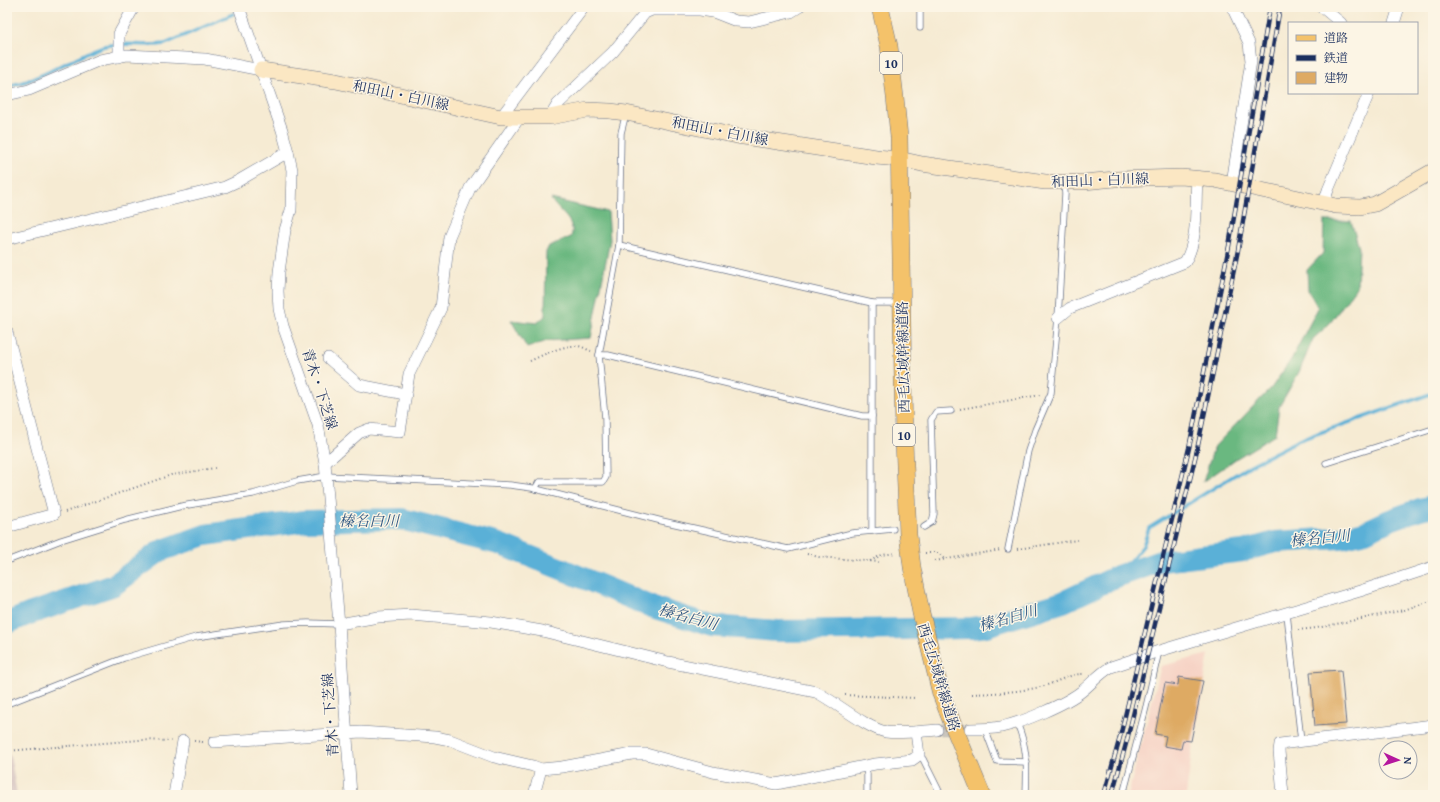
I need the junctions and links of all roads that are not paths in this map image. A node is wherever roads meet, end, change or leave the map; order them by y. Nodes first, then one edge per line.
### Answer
1 (134, 7) edge
2 (239, 7) edge
3 (582, 7) edge
4 (799, 7) edge
5 (880, 7) edge
6 (920, 7) edge
7 (1232, 7) edge
8 (1322, 7) edge
9 (1399, 7) edge
10 (1340, 22) edge
11 (1394, 22) edge
12 (920, 28) dead end
13 (119, 55) junction
14 (261, 70) junction
15 (1369, 94) edge
16 (7, 95) edge
17 (626, 113) junction
18 (501, 117) junction
19 (550, 117) junction
20 (519, 118) junction
21 (288, 152) junction
22 (899, 159) junction
23 (1433, 171) edge
24 (1197, 179) junction
25 (1064, 182) junction
26 (1232, 183) junction
27 (1324, 203) junction
28 (7, 239) edge
29 (620, 244) junction
30 (872, 303) junction
31 (903, 303) junction
32 (1058, 318) junction
33 (7, 332) edge
34 (599, 355) junction
35 (328, 358) dead end
36 (405, 394) junction
37 (951, 411) road end
38 (872, 416) junction
39 (1433, 429) edge
40 (325, 462) junction
41 (1326, 463) dead end
42 (326, 476) junction
43 (535, 489) junction
44 (7, 527) edge
45 (924, 527) dead end
46 (893, 529) dead end
47 (872, 531) junction
48 (1008, 549) road end
49 (7, 561) edge
50 (1433, 567) edge
51 (1287, 614) junction
52 (339, 624) junction
53 (1159, 651) junction
54 (7, 704) edge
55 (1017, 723) junction
56 (1433, 725) edge
57 (985, 728) junction
58 (970, 729) tunnel mouth
59 (936, 730) tunnel mouth
60 (346, 732) junction
61 (916, 732) junction
62 (183, 741) road end
63 (1301, 741) junction
64 (214, 742) road end
65 (919, 755) junction
66 (1027, 762) junction
67 (865, 766) junction
68 (541, 769) junction
69 (972, 771) junction
70 (174, 795) edge
71 (351, 795) edge
72 (534, 795) edge
73 (867, 795) edge
74 (941, 795) edge
75 (982, 795) edge
76 (987, 795) edge
77 (1026, 795) edge
78 (1123, 795) edge
79 (1282, 795) edge

1 - 13 street
2 - 14 street, 青木・下芝線
3 - 18 street
4 - 19 street
5 - 22 main road, 西毛広域幹線道路 / 10
6 - 12 lane
7 - 26 street
8 - 10 street
9 - 11 street
13 - 14 street, 和田山・白川線
13 - 16 street, 和田山・白川線
14 - 18 street, 和田山・白川線
14 - 21 street, 青木・下芝線
15 - 27 street
17 - 19 street, 和田山・白川線
17 - 22 street, 和田山・白川線
17 - 29 lane
18 - 20 street, 和田山・白川線
19 - 20 street, 和田山・白川線
20 - 36 street
21 - 28 street
21 - 40 street, 青木・下芝線
22 - 25 street, 和田山・白川線
22 - 31 main road, 西毛広域幹線道路 / 10
23 - 27 street, 和田山・白川線
24 - 25 street, 和田山・白川線
24 - 26 street, 和田山・白川線
24 - 32 street
25 - 32 lane
26 - 27 street, 和田山・白川線
29 - 30 lane
29 - 34 lane
30 - 31 lane
30 - 38 lane
31 - 69 main road, 西毛広域幹線道路 / 10
32 - 48 lane
33 - 44 street
34 - 38 lane
34 - 43 lane
35 - 36 street
36 - 40 street
37 - 45 lane
38 - 47 lane
39 - 41 lane
40 - 42 street, 青木・下芝線
42 - 43 lane
42 - 49 lane
42 - 52 street, 青木・下芝線
43 - 47 lane
46 - 47 lane
50 - 51 street
51 - 53 street
51 - 63 lane
52 - 54 lane
52 - 60 street, 青木・下芝線
52 - 61 street
53 - 55 street
53 - 78 lane
55 - 57 street
55 - 66 lane
56 - 63 street
57 - 58 street
57 - 66 lane
59 - 61 street
60 - 64 street
60 - 68 street
60 - 71 street, 青木・下芝線
61 - 65 street
62 - 70 street
63 - 79 street
65 - 67 street
65 - 74 lane
66 - 77 lane
67 - 68 street
67 - 73 lane
68 - 72 street
69 - 75 main road, 西毛広域幹線道路 / 10
69 - 76 main road, 西毛広域幹線道路 / 10

